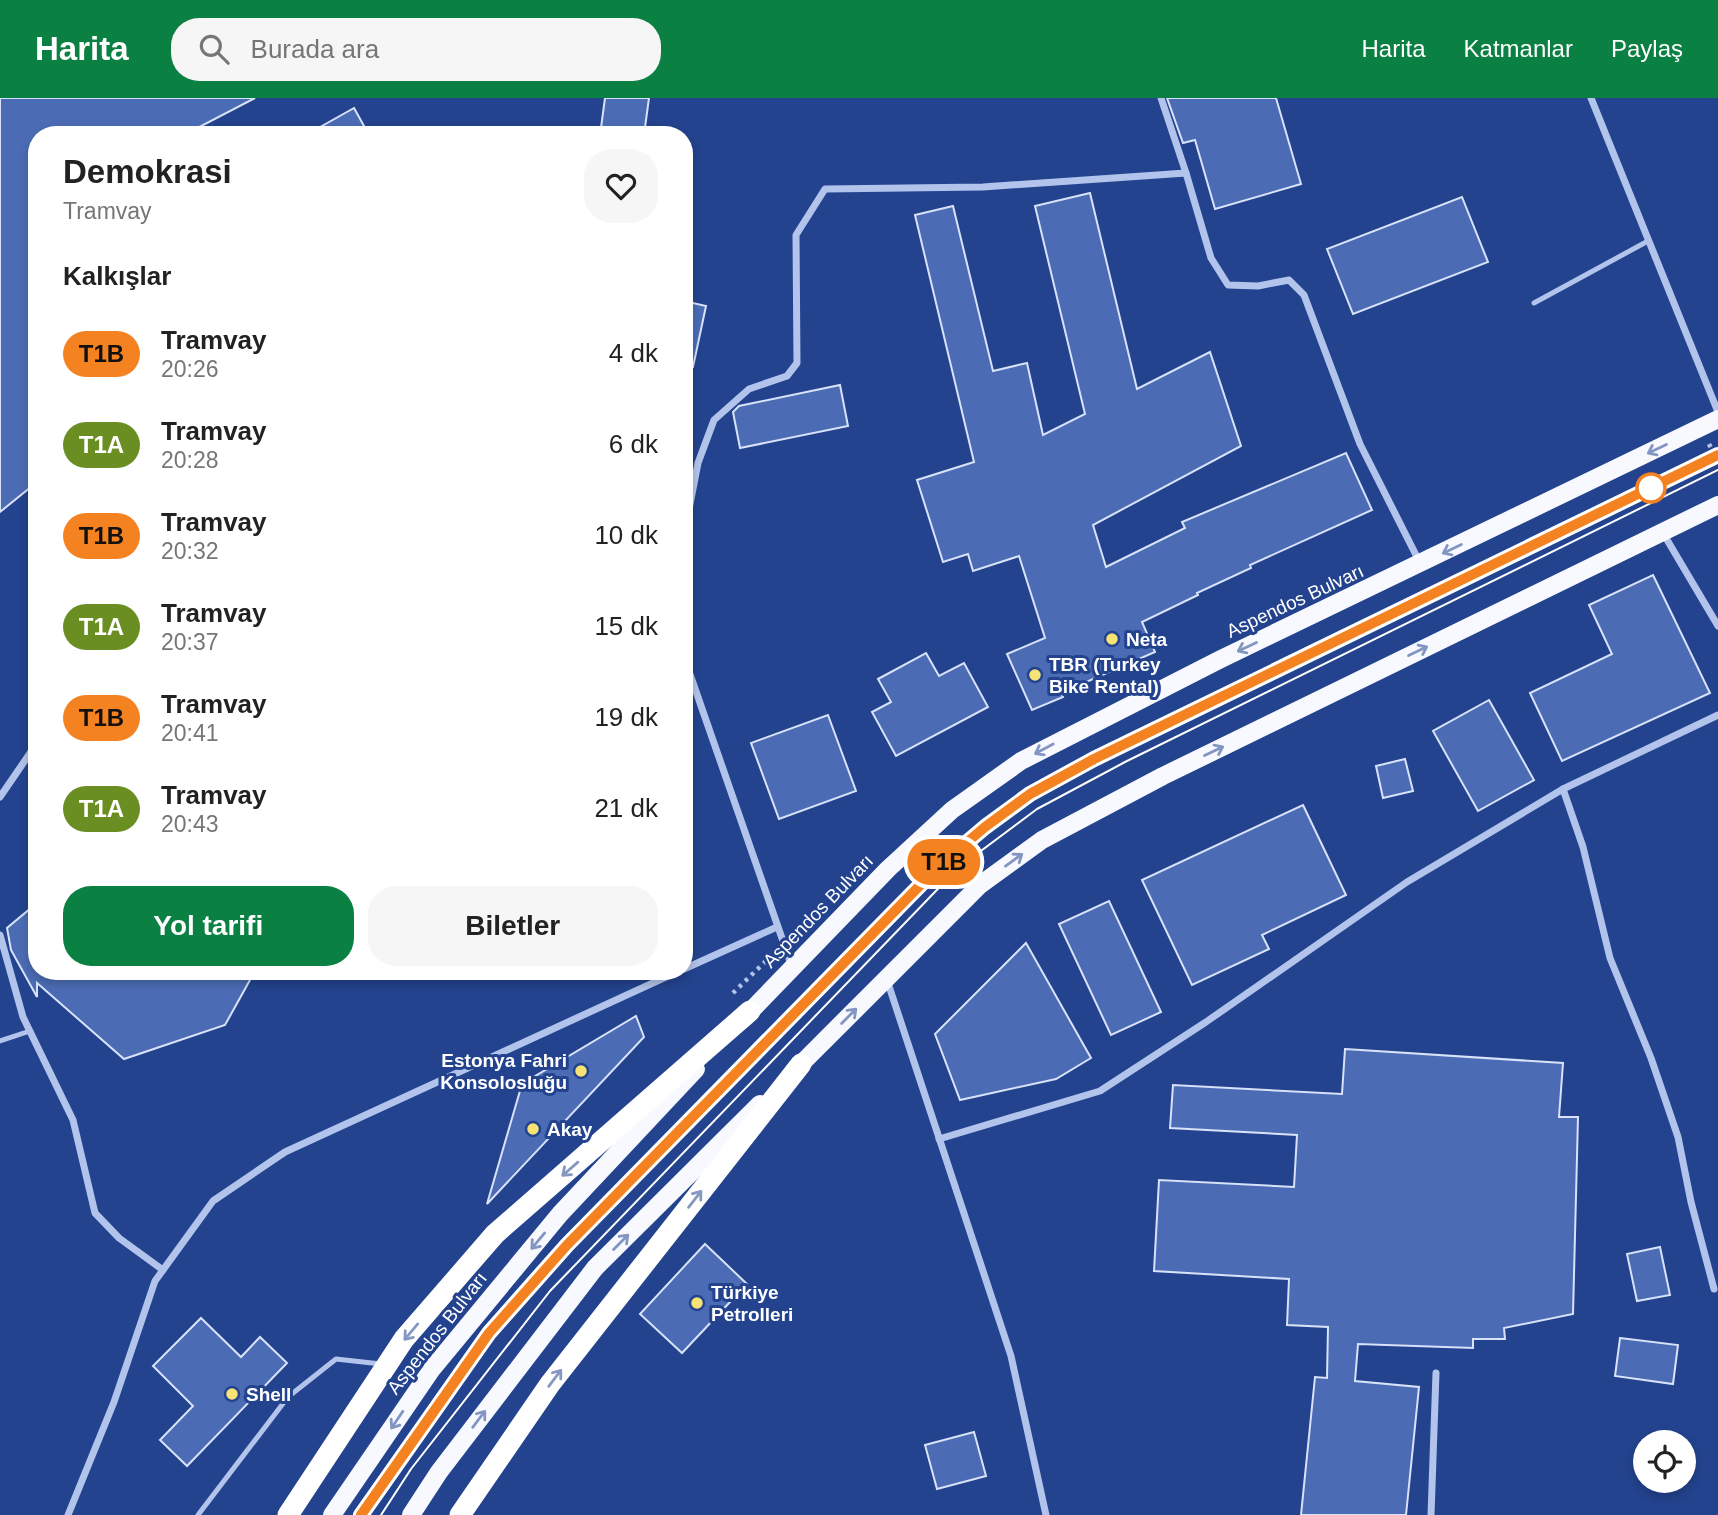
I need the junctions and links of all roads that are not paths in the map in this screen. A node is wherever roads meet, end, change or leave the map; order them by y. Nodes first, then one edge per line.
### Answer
1 (1161, 98) edge
2 (1591, 98) edge
3 (1186, 173) junction
4 (1648, 242) junction
5 (1534, 303) dead end
6 (1718, 412) edge
7 (1718, 419) edge
8 (693, 489) edge
9 (1718, 505) edge
10 (1663, 532) junction
11 (1421, 564) junction
12 (1718, 626) edge
13 (693, 683) edge
14 (1718, 715) edge
15 (28, 756) edge
16 (1563, 789) junction
17 (0, 797) edge
18 (777, 927) junction
19 (0, 935) edge
20 (693, 965) edge
21 (792, 968) junction
22 (886, 979) junction
23 (659, 980) edge
24 (750, 1011) junction
25 (30, 1031) junction
26 (0, 1041) edge
27 (801, 1064) junction
28 (939, 1139) junction
29 (163, 1270) junction
30 (1714, 1289) dead end
31 (388, 1365) junction
32 (1436, 1373) dead end
33 (68, 1515) edge
34 (198, 1515) edge
35 (288, 1515) edge
36 (332, 1515) edge
37 (411, 1515) edge
38 (460, 1515) edge
39 (1046, 1515) edge
40 (1431, 1515) edge

1 - 3 street
2 - 4 street
3 - 8 street
3 - 11 street
4 - 5 lane
4 - 6 street
7 -> 11 main road, Aspendos Bulvarı
9 - 10 main road
10 - 12 street
22 -> 10 main road
11 -> 21 main road, Aspendos Bulvarı
13 - 18 street
14 - 16 street
15 - 17 street
16 - 28 street
16 - 30 street
18 - 20 street
18 - 21 street
19 - 25 street
21 - 24 main road, Aspendos Bulvarı
27 -> 22 main road
22 - 28 street
23 - 29 street
24 -> 31 highway
24 -> 36 main road, Aspendos Bulvarı
25 - 26 lane
25 - 29 street
37 -> 27 main road
38 -> 27 highway
28 - 39 street
29 - 33 street
31 - 34 lane
31 - 35 highway
32 - 40 street

